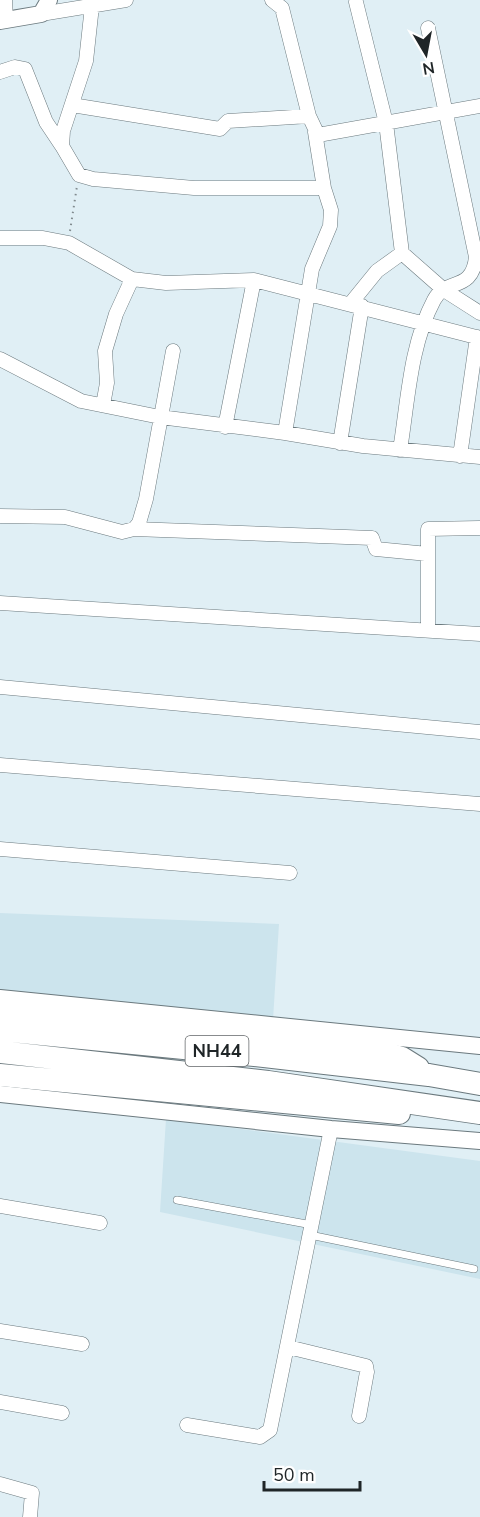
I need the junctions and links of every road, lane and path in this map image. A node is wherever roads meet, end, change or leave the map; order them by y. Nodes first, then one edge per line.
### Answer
1 (5, 0) edge
2 (126, 0) edge
3 (272, 0) edge
4 (356, 2) dead end
5 (92, 6) junction
6 (45, 7) edge
7 (3, 21) edge
8 (428, 28) dead end
9 (0, 72) edge
10 (72, 105) junction
11 (480, 106) edge
12 (444, 112) junction
13 (309, 116) junction
14 (386, 123) junction
15 (315, 132) junction
16 (62, 146) junction
17 (79, 175) junction
18 (324, 188) junction
19 (0, 238) edge
20 (69, 243) junction
21 (402, 253) junction
22 (478, 259) edge
23 (132, 279) junction
24 (254, 280) junction
25 (444, 290) junction
26 (309, 292) junction
27 (357, 305) junction
28 (480, 313) edge
29 (480, 320) edge
30 (424, 322) junction
31 (458, 332) junction
32 (478, 337) edge
33 (173, 351) dead end
34 (0, 359) edge
35 (103, 405) junction
36 (160, 417) junction
37 (225, 427) junction
38 (285, 433) junction
39 (340, 442) junction
40 (400, 450) junction
41 (460, 456) junction
42 (480, 457) edge
43 (0, 516) edge
44 (479, 528) edge
45 (134, 529) junction
46 (428, 554) junction
47 (0, 603) edge
48 (428, 631) junction
49 (480, 634) edge
50 (0, 687) edge
51 (480, 732) edge
52 (0, 765) edge
53 (480, 804) edge
54 (0, 849) edge
55 (290, 873) dead end
56 (0, 998) edge
57 (0, 1010) edge
58 (0, 1030) edge
59 (480, 1046) edge
60 (0, 1052) edge
61 (429, 1075) junction
62 (480, 1084) edge
63 (6, 1085) edge
64 (436, 1106) junction
65 (480, 1113) edge
66 (331, 1129) junction
67 (480, 1141) edge
68 (177, 1200) dead end
69 (0, 1206) edge
70 (100, 1223) dead end
71 (311, 1230) junction
72 (474, 1269) dead end
73 (0, 1331) edge
74 (82, 1344) dead end
75 (288, 1347) junction
76 (0, 1402) edge
77 (62, 1413) dead end
78 (359, 1416) dead end
79 (187, 1425) dead end
80 (0, 1484) edge
81 (30, 1517) edge

1 - 7 street
2 - 5 street
3 - 13 street
4 - 14 street
5 - 6 street
5 - 10 street
6 - 7 street
8 - 12 street
9 - 16 street
10 - 13 street
10 - 16 street
11 - 12 street
12 - 14 street
12 - 22 street
13 - 15 street
14 - 15 street
14 - 21 street
15 - 18 street
16 - 17 street
17 - 18 street
17 - 20 path
18 - 26 street
19 - 20 street
20 - 23 street
21 - 25 street
21 - 27 street
22 - 25 street
23 - 24 street
23 - 35 street
24 - 26 street
24 - 37 street
25 - 28 street
25 - 30 street
26 - 27 street
26 - 38 street
27 - 30 street
27 - 39 street
29 - 31 street
30 - 31 street
30 - 40 street
31 - 32 street
32 - 41 street
33 - 36 street
34 - 35 street
35 - 36 street
36 - 37 street
36 - 45 street
37 - 38 street
38 - 39 street
39 - 40 street
40 - 41 street
41 - 42 street
43 - 45 street
44 - 46 street
45 - 46 street
46 - 48 street
47 - 48 street
48 - 49 street
50 - 51 street
52 - 53 street
54 - 55 street
56 - 59 street
57 - 61 highway
58 - 61 highway, NH44
60 - 64 highway, NH44
61 - 62 highway, NH44
63 - 64 highway
63 - 66 street
64 - 65 highway, NH44
66 - 67 street
66 - 71 street
68 - 71 lane
69 - 70 street
71 - 72 lane
71 - 75 street
73 - 74 street
75 - 78 street
75 - 79 street
76 - 77 street
80 - 81 street

